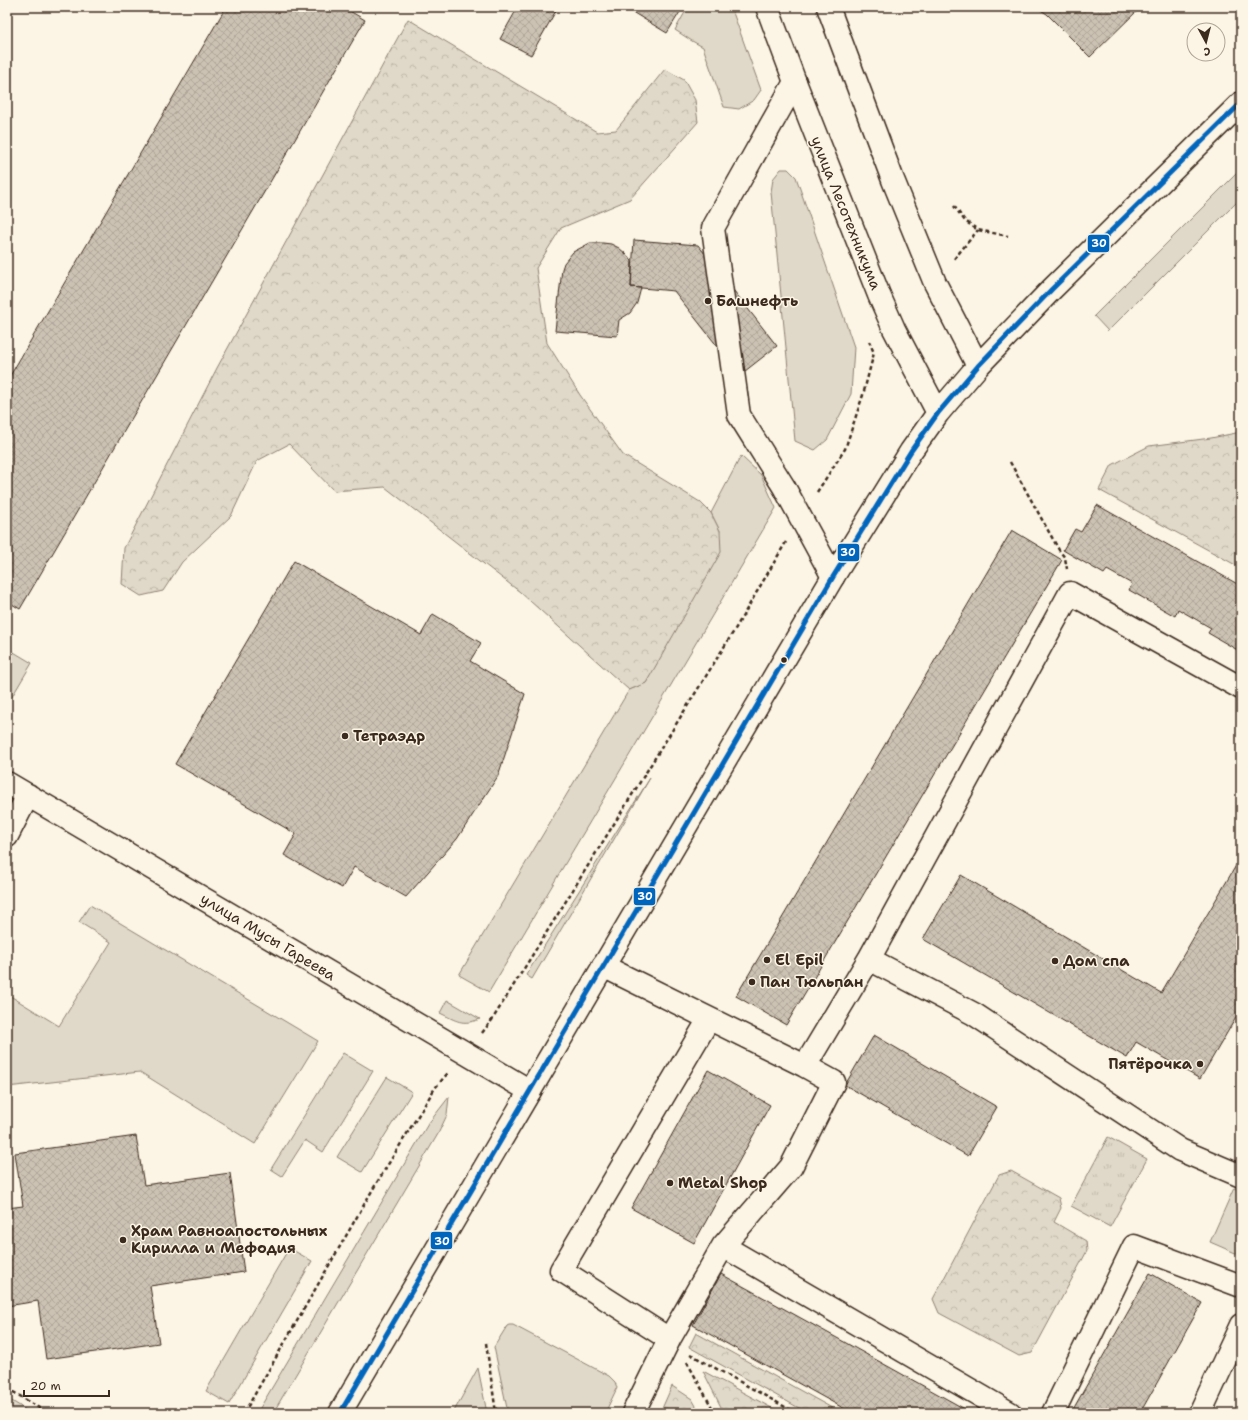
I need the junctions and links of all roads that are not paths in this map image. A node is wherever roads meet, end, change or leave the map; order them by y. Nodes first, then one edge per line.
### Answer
1 (767, 7) edge
2 (828, 7) edge
3 (795, 82) junction
4 (1241, 103) edge
5 (978, 366) junction
6 (938, 412) junction
7 (833, 577) junction
8 (1241, 688) edge
9 (7, 783) edge
10 (28, 795) junction
11 (7, 836) edge
12 (869, 958) junction
13 (603, 966) junction
14 (709, 1019) junction
15 (805, 1066) junction
16 (530, 1091) junction
17 (1241, 1176) edge
18 (723, 1246) junction
19 (1241, 1286) edge
20 (1241, 1325) edge
21 (673, 1342) junction
22 (340, 1413) edge
23 (633, 1413) edge
24 (1010, 1413) edge
25 (1053, 1413) edge
26 (1200, 1413) edge

1 - 3 main road, улица Лесотехникума
2 - 5 main road
3 - 6 main road, улица Лесотехникума
3 - 7 main road
4 - 5 main road
5 - 6 main road
6 - 7 main road
7 - 13 main road
8 - 12 main road
9 - 10 main road, улица Мусы Гареева
10 - 11 main road
10 - 16 main road, улица Мусы Гареева
12 - 15 main road
12 - 17 main road
13 - 14 main road
13 - 16 main road
14 - 15 main road
14 - 21 main road
15 - 18 main road
16 - 22 main road
18 - 21 main road
18 - 24 main road
19 - 25 main road
20 - 26 main road
21 - 23 main road

